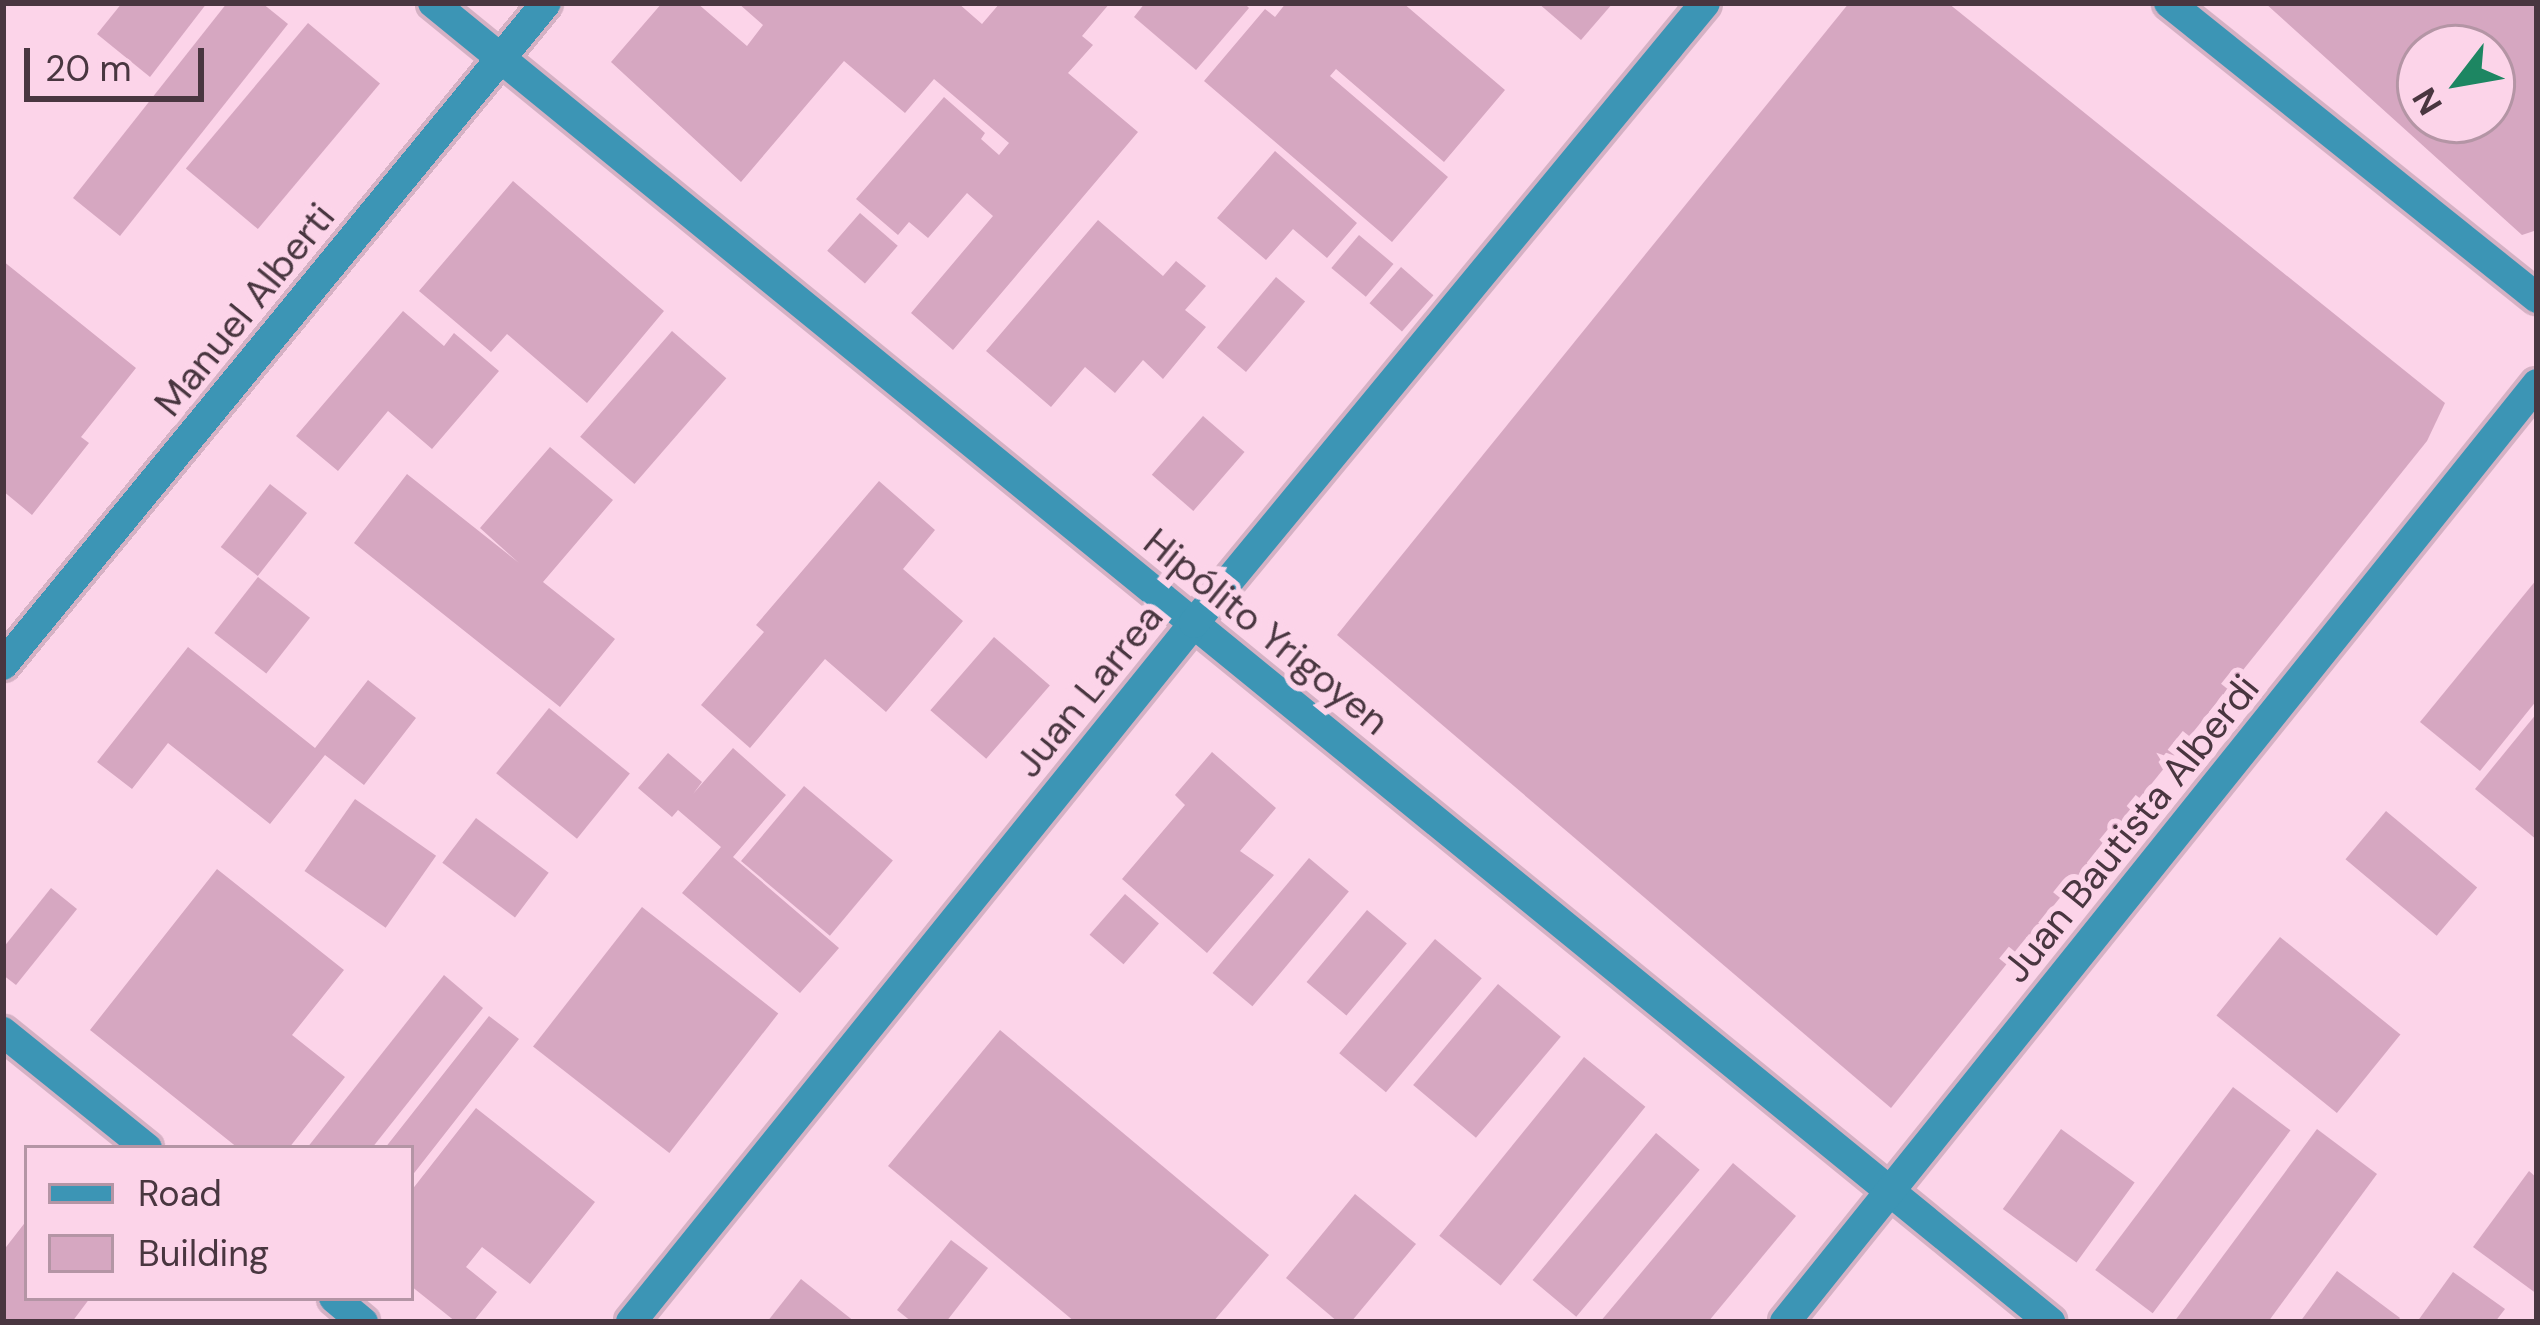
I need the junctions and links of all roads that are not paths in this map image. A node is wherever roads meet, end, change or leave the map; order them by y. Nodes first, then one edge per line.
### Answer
1 (433, 3) edge
2 (546, 3) edge
3 (1705, 3) edge
4 (2169, 3) edge
5 (501, 59) junction
6 (2537, 298) edge
7 (2537, 383) edge
8 (1194, 623) junction
9 (3, 665) edge
10 (3, 1032) edge
11 (143, 1145) edge
12 (1891, 1192) junction
13 (338, 1301) edge
14 (364, 1322) edge
15 (631, 1322) edge
16 (1785, 1322) edge
17 (2050, 1322) edge

1 - 5 street, Hipólito Yrigoyen
2 - 5 street, Manuel Alberti
3 - 8 street, Juan Larrea
4 - 6 street
5 - 8 street, Hipólito Yrigoyen
5 - 9 street, Manuel Alberti
7 - 12 street, Juan Bautista Alberdi
8 - 12 street, Hipólito Yrigoyen
8 - 15 street, Juan Larrea
10 - 11 street
12 - 16 street, Juan Bautista Alberdi
12 - 17 street, Hipólito Yrigoyen
13 - 14 street

